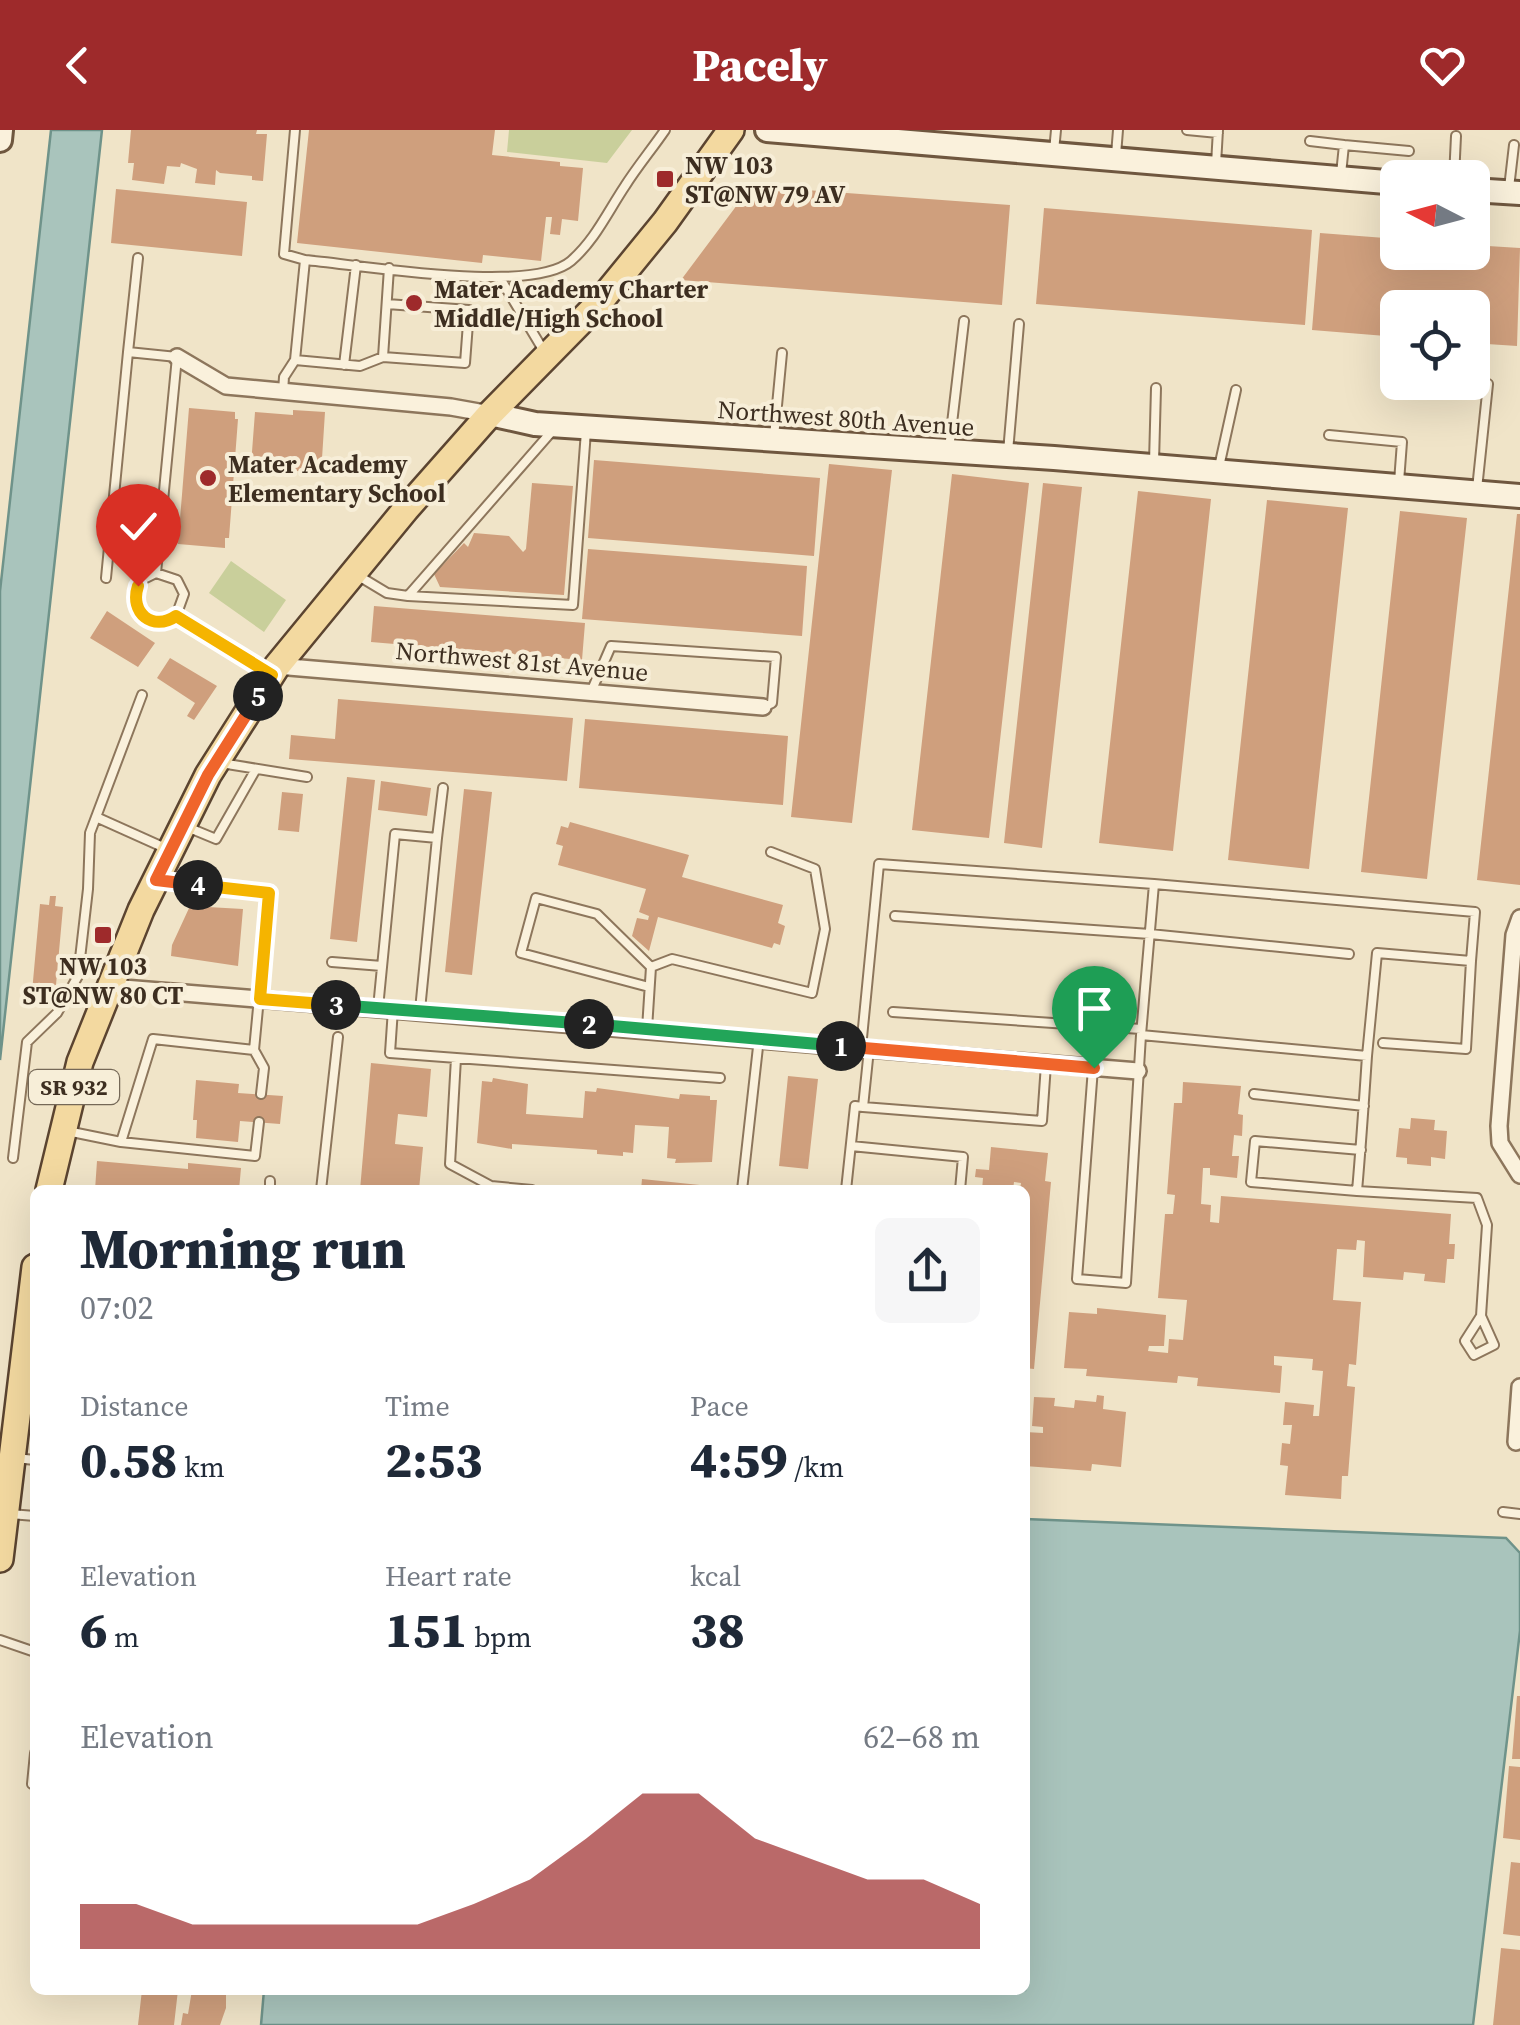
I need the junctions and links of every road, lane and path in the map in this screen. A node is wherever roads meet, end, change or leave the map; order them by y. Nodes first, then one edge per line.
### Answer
1 (1, 130) edge
2 (295, 130) edge
3 (665, 130) edge
4 (732, 130) edge
5 (767, 130) edge
6 (1056, 130) edge
7 (1118, 130) edge
8 (1187, 130) edge
9 (1218, 131) edge
10 (1456, 136) dead end
11 (932, 138) edge
12 (0, 140) edge
13 (1310, 141) dead end
14 (1344, 144) junction
15 (1514, 144) dead end
16 (1409, 150) dead end
17 (1054, 156) junction
18 (1116, 160) junction
19 (1455, 160) edge
20 (1216, 168) junction
21 (1341, 179) junction
22 (1380, 182) edge
23 (1514, 193) edge
24 (138, 258) dead end
25 (306, 260) junction
26 (356, 264) junction
27 (389, 268) junction
28 (500, 278) junction
29 (387, 304) junction
30 (964, 321) dead end
31 (1018, 324) dead end
32 (128, 352) junction
33 (782, 352) dead end
34 (547, 356) junction
35 (177, 357) junction
36 (383, 357) junction
37 (295, 360) junction
38 (344, 365) junction
39 (1156, 388) dead end
40 (1236, 390) dead end
41 (283, 392) junction
42 (1486, 400) edge
43 (490, 414) junction
44 (558, 425) junction
45 (586, 427) junction
46 (1329, 434) dead end
47 (774, 441) junction
48 (948, 453) junction
49 (1008, 456) junction
50 (1153, 466) junction
51 (1218, 472) junction
52 (1399, 486) junction
53 (1477, 493) junction
54 (1520, 496) edge
55 (156, 573) junction
56 (353, 573) junction
57 (106, 578) dead end
58 (408, 596) junction
59 (176, 616) junction
60 (274, 670) junction
61 (592, 692) junction
62 (142, 695) dead end
63 (763, 707) joint
64 (216, 763) junction
65 (256, 769) junction
66 (307, 778) dead end
67 (442, 788) dead end
68 (96, 817) junction
69 (183, 825) junction
70 (437, 838) junction
71 (171, 850) junction
72 (771, 852) dead end
73 (156, 880) junction
74 (1154, 884) junction
75 (895, 916) dead end
76 (1520, 918) edge
77 (1150, 934) junction
78 (1349, 954) dead end
79 (1471, 961) junction
80 (332, 962) dead end
81 (382, 966) junction
82 (651, 967) junction
83 (111, 987) junction
84 (649, 987) junction
85 (260, 999) junction
86 (386, 1009) junction
87 (420, 1012) junction
88 (893, 1012) dead end
89 (1514, 1015) edge
90 (647, 1029) junction
91 (1141, 1032) junction
92 (338, 1038) dead end
93 (760, 1038) junction
94 (1382, 1043) dead end
95 (865, 1049) junction
96 (254, 1050) junction
97 (1367, 1056) junction
98 (456, 1058) junction
99 (1046, 1064) junction
100 (1094, 1068) junction
101 (1138, 1071) junction
102 (720, 1078) dead end
103 (261, 1094) dead end
104 (1254, 1094) dead end
105 (864, 1106) junction
106 (1364, 1106) junction
107 (258, 1122) dead end
108 (63, 1130) junction
109 (121, 1142) junction
110 (851, 1146) junction
111 (1360, 1150) junction
112 (13, 1158) dead end
113 (1520, 1175) edge
114 (50, 1185) edge
115 (322, 1185) edge
116 (489, 1185) edge
117 (743, 1185) edge
118 (847, 1185) edge
119 (960, 1185) edge
120 (1357, 1191) junction
121 (30, 1303) edge
122 (1481, 1316) junction
123 (1520, 1388) edge
124 (18, 1391) edge
125 (1516, 1442) dead end
126 (23, 1459) edge
127 (1504, 1512) dead end
128 (5, 1513) junction
129 (1520, 1514) edge
130 (30, 1516) edge
131 (0, 1558) edge
132 (0, 1640) edge
133 (30, 1650) edge

1 - 12 street
2 - 25 lane
3 - 28 lane
4 - 34 main road, SR 932
5 - 11 street
6 - 17 lane
7 - 18 lane
8 - 9 lane
9 - 20 lane
10 - 19 lane
11 - 17 street
13 - 14 lane
14 - 16 lane
14 - 21 lane
15 - 23 lane
17 - 18 street
18 - 20 street
20 - 21 street
21 - 22 street
24 - 32 lane
25 - 26 lane
25 - 37 lane
26 - 27 lane
26 - 38 lane
27 - 28 lane
27 - 29 lane
28 - 34 lane
29 - 36 lane
29 - 36 lane
30 - 48 lane
31 - 49 lane
32 - 35 lane
32 - 57 lane
33 - 47 lane
34 - 43 main road, SR 932
35 - 41 street, Northwest 80th Avenue
35 - 55 lane
36 - 38 lane
37 - 38 lane
37 - 41 lane
39 - 50 lane
40 - 51 lane
41 - 43 street, Northwest 80th Avenue
42 - 53 lane
43 - 44 street, Northwest 80th Avenue
43 - 56 main road, SR 932
44 - 45 street, Northwest 80th Avenue
44 - 58 lane
45 - 47 street, Northwest 80th Avenue
45 - 58 lane
46 - 52 lane
47 - 48 street, Northwest 80th Avenue
48 - 49 street, Northwest 80th Avenue
49 - 50 street, Northwest 80th Avenue
50 - 51 street, Northwest 80th Avenue
51 - 52 street, Northwest 80th Avenue
52 - 53 street, Northwest 80th Avenue
53 - 54 street, Northwest 80th Avenue
55 - 59 lane
55 - 59 lane
56 - 58 lane
56 - 60 main road, SR 932
59 - 60 lane
60 - 61 street, Northwest 81st Avenue
60 - 64 main road, SR 932
61 - 63 street, Northwest 81st Avenue
61 - 63 lane
62 - 68 lane
64 - 65 lane
64 - 69 main road, SR 932
65 - 66 lane
65 - 69 lane
67 - 70 lane
68 - 71 lane
68 - 112 lane
69 - 71 main road, SR 932
70 - 81 lane
70 - 87 lane
71 - 73 main road, SR 932
72 - 82 lane
73 - 83 main road, SR 932
73 - 85 lane
74 - 77 lane
74 - 79 lane
74 - 95 lane
75 - 77 lane
76 - 89 street
77 - 78 lane
77 - 91 lane
79 - 94 lane
79 - 97 lane
80 - 81 lane
81 - 86 lane
82 - 84 lane
82 - 84 lane
83 - 85 street
83 - 108 main road, SR 932
84 - 90 lane
85 - 86 street
85 - 96 lane
86 - 87 street
86 - 98 lane
87 - 90 street
88 - 91 lane
89 - 113 street
90 - 93 street
91 - 97 lane
91 - 101 lane
92 - 115 lane
93 - 95 street
93 - 117 lane
95 - 99 street
95 - 105 lane
96 - 103 lane
96 - 109 lane
97 - 106 lane
98 - 102 lane
98 - 116 lane
99 - 100 street
99 - 105 lane
100 - 101 street
100 - 101 lane
104 - 106 lane
105 - 110 lane
106 - 111 lane
107 - 109 lane
108 - 109 lane
108 - 114 main road, SR 932
110 - 118 lane
110 - 119 lane
111 - 120 lane
111 - 120 lane
120 - 122 lane
121 - 124 main road
122 - 122 lane
123 - 125 street
124 - 126 main road
126 - 128 main road
127 - 129 lane
128 - 130 lane
128 - 131 main road
132 - 133 lane

